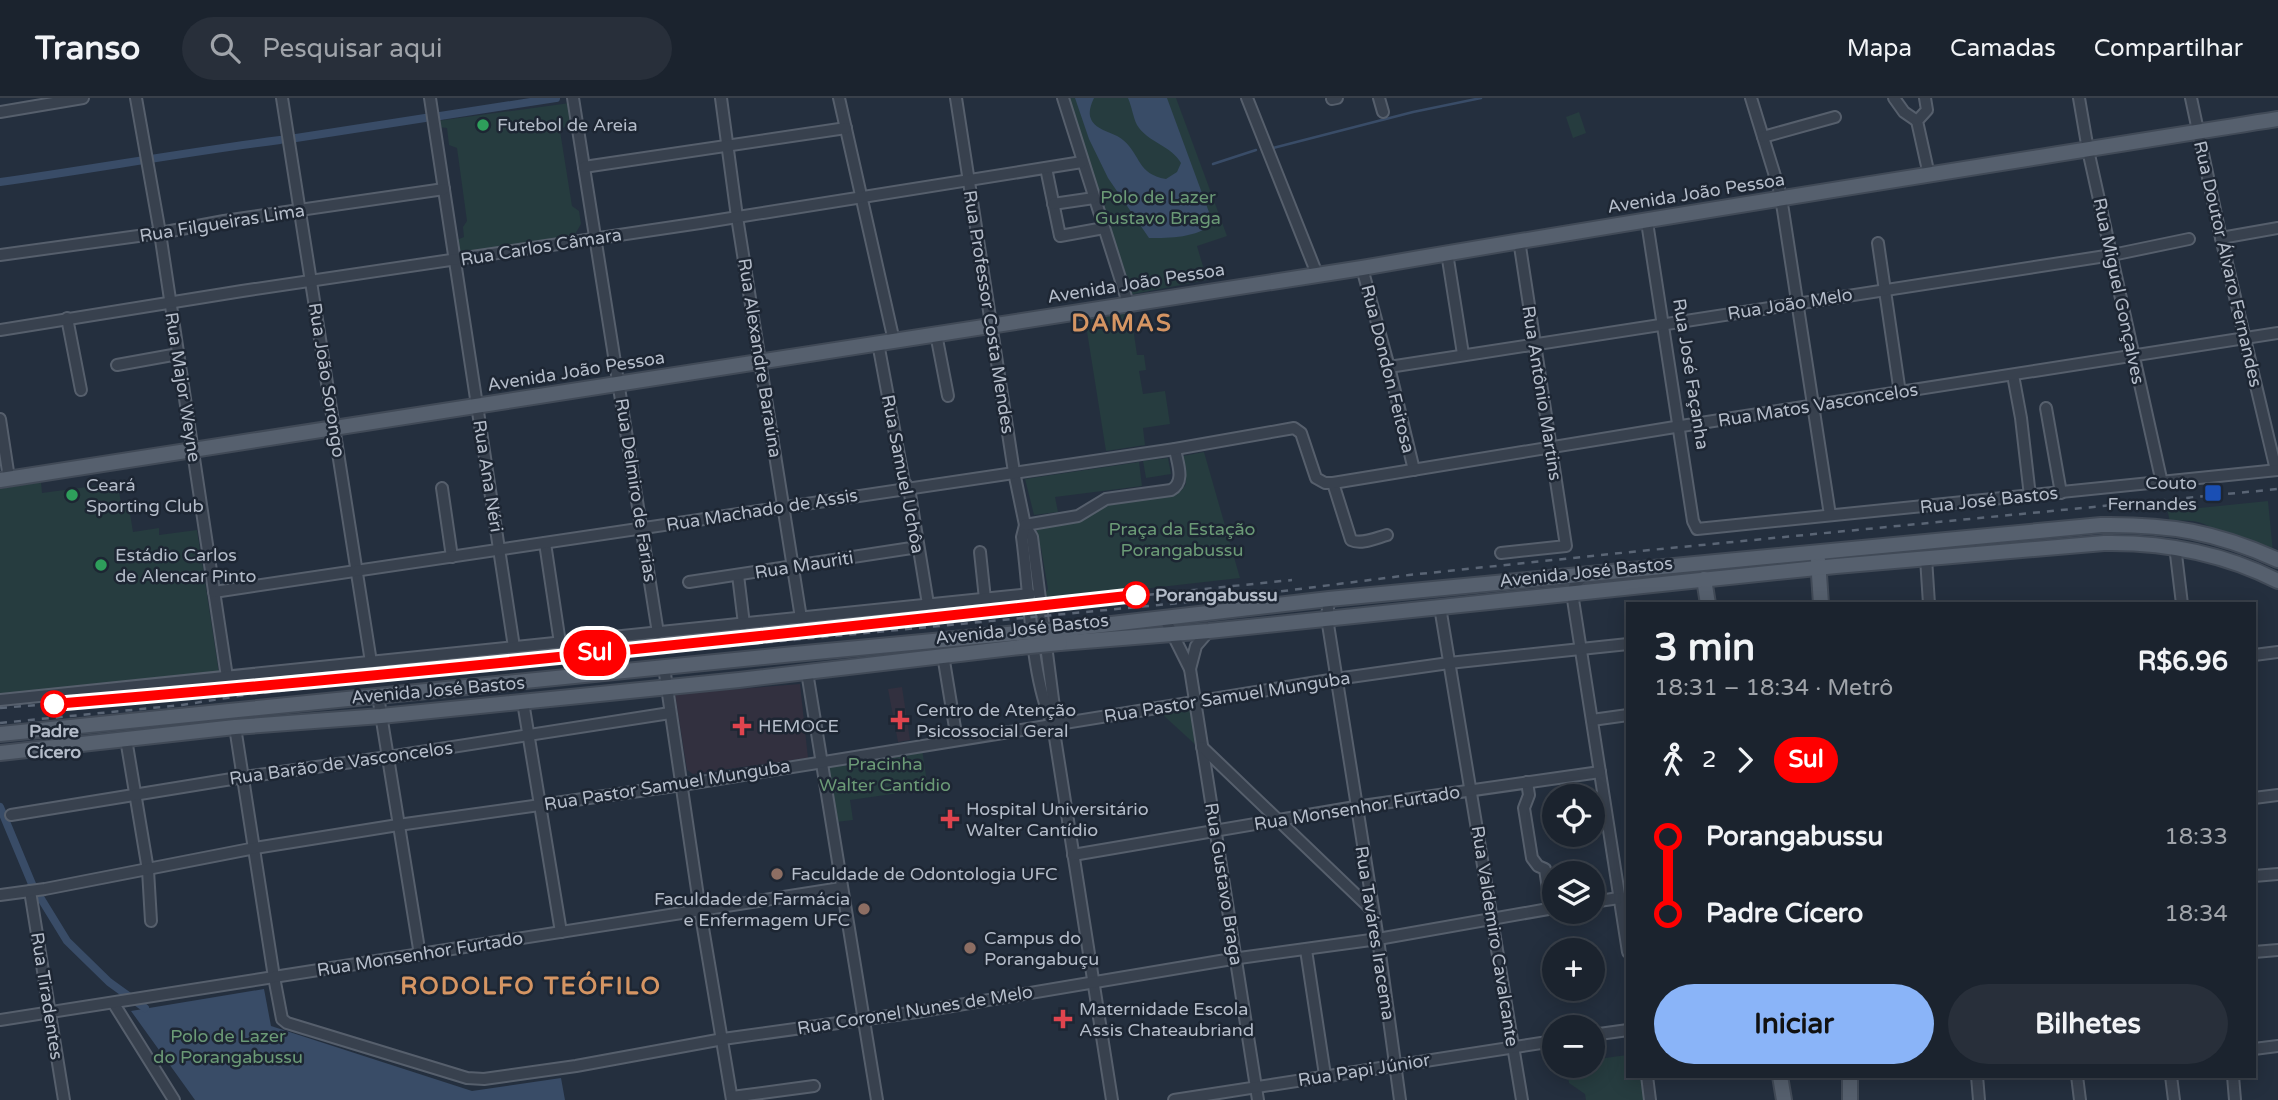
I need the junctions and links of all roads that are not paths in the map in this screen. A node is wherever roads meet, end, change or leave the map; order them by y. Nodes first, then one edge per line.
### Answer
1 (83, 98) edge
2 (136, 98) edge
3 (282, 98) edge
4 (430, 98) edge
5 (721, 98) edge
6 (839, 98) edge
7 (956, 98) edge
8 (1063, 98) edge
9 (1247, 98) edge
10 (1337, 98) edge
11 (1378, 98) edge
12 (1751, 98) edge
13 (1894, 98) edge
14 (1925, 98) edge
15 (2079, 98) edge
16 (2191, 98) edge
17 (573, 99) edge
18 (1332, 99) edge
19 (0, 112) edge
20 (1383, 112) dead end
21 (1835, 117) dead end
22 (2278, 119) edge
23 (1917, 121) junction
24 (846, 128) junction
25 (2197, 132) junction
26 (1763, 137) junction
27 (727, 146) junction
28 (2088, 150) junction
29 (1082, 162) junction
30 (584, 167) junction
31 (1046, 168) junction
32 (1929, 175) junction
33 (968, 181) junction
34 (444, 188) junction
35 (861, 197) junction
36 (1094, 198) junction
37 (1781, 199) junction
38 (1053, 204) junction
39 (299, 211) junction
40 (737, 217) junction
41 (1647, 222) junction
42 (1104, 228) junction
43 (2278, 228) edge
44 (160, 233) junction
45 (596, 237) junction
46 (2221, 238) junction
47 (2189, 239) dead end
48 (1519, 240) junction
49 (1878, 243) dead end
50 (1447, 253) junction
51 (0, 255) edge
52 (2112, 255) junction
53 (455, 260) junction
54 (1362, 268) junction
55 (1317, 274) junction
56 (312, 280) junction
57 (1885, 290) junction
58 (170, 303) junction
59 (1128, 303) junction
60 (1797, 303) junction
61 (67, 318) junction
62 (1664, 324) junction
63 (990, 326) junction
64 (0, 330) edge
65 (2278, 333) edge
66 (936, 334) junction
67 (2245, 339) junction
68 (894, 341) junction
69 (878, 343) junction
70 (1534, 344) junction
71 (178, 354) junction
72 (1463, 354) junction
73 (2133, 357) junction
74 (761, 362) junction
75 (117, 365) dead end
76 (1390, 367) junction
77 (2013, 375) junction
78 (619, 384) junction
79 (80, 390) dead end
80 (1899, 393) junction
81 (948, 396) dead end
82 (478, 406) junction
83 (1813, 406) junction
84 (2046, 408) dead end
85 (0, 419) edge
86 (1679, 426) junction
87 (335, 427) junction
88 (1550, 448) junction
89 (1175, 449) junction
90 (193, 450) junction
91 (1413, 470) junction
92 (2277, 470) edge
93 (1014, 472) junction
94 (5, 479) edge
95 (1334, 483) junction
96 (2162, 483) junction
97 (442, 488) dead end
98 (909, 488) junction
99 (2061, 493) junction
100 (2030, 496) junction
101 (783, 506) junction
102 (1830, 515) junction
103 (1025, 525) junction
104 (640, 529) junction
105 (1699, 530) joint
106 (1387, 535) dead end
107 (1974, 536) junction
108 (545, 544) junction
109 (2175, 546) junction
110 (918, 547) junction
111 (500, 550) junction
112 (980, 552) dead end
113 (1817, 552) junction
114 (1501, 553) dead end
115 (1975, 554) junction
116 (452, 557) junction
117 (1926, 558) junction
118 (2278, 560) edge
119 (792, 567) junction
120 (1818, 567) junction
121 (359, 571) junction
122 (738, 575) junction
123 (1585, 575) junction
124 (1704, 579) junction
125 (2278, 581) edge
126 (689, 582) dead end
127 (214, 592) junction
128 (1572, 593) junction
129 (1030, 594) junction
130 (985, 599) junction
131 (1329, 599) junction
132 (1708, 602) edge
133 (1821, 602) edge
134 (1929, 602) edge
135 (2182, 602) edge
136 (928, 604) junction
137 (1440, 607) junction
138 (1164, 617) junction
139 (801, 618) junction
140 (1327, 618) junction
141 (744, 624) junction
142 (1209, 631) junction
143 (658, 633) junction
144 (1174, 634) junction
145 (1060, 636) junction
146 (1019, 640) junction
147 (559, 643) junction
148 (1626, 644) edge
149 (514, 647) junction
150 (1579, 650) junction
151 (2278, 652) edge
152 (943, 655) junction
153 (2256, 655) edge
154 (371, 662) junction
155 (1449, 663) junction
156 (664, 667) junction
157 (1190, 669) junction
158 (807, 672) junction
159 (227, 677) junction
160 (1336, 679) junction
161 (667, 687) junction
162 (378, 696) junction
163 (0, 700) edge
164 (523, 702) junction
165 (1195, 702) junction
166 (670, 713) junction
167 (1626, 715) edge
168 (381, 716) junction
169 (1592, 720) junction
170 (1057, 725) junction
171 (235, 727) junction
172 (0, 734) edge
173 (528, 735) junction
174 (126, 739) junction
175 (957, 740) junction
176 (1202, 747) junction
177 (0, 752) edge
178 (388, 757) junction
179 (822, 761) junction
180 (1600, 772) junction
181 (244, 777) junction
182 (1527, 782) junction
183 (681, 785) junction
184 (1471, 790) junction
185 (136, 795) junction
186 (2278, 795) edge
187 (2256, 798) edge
188 (539, 804) junction
189 (1355, 807) junction
190 (11, 815) dead end
191 (1278, 820) junction
192 (398, 825) junction
193 (1216, 830) junction
194 (255, 848) junction
195 (1073, 855) junction
196 (1542, 868) edge
197 (148, 870) junction
198 (2278, 873) edge
199 (2256, 876) edge
200 (1622, 877) edge
201 (841, 888) junction
202 (36, 890) junction
203 (0, 895) edge
204 (1619, 898) junction
205 (1605, 900) edge
206 (700, 910) junction
207 (1542, 910) edge
208 (1373, 911) junction
209 (1492, 918) junction
210 (151, 921) dead end
211 (561, 932) junction
212 (1377, 939) junction
213 (1626, 939) edge
214 (1306, 950) junction
215 (2278, 950) edge
216 (2256, 952) edge
217 (420, 955) junction
218 (1236, 959) junction
219 (274, 977) junction
220 (1092, 982) junction
221 (114, 1004) junction
222 (51, 1012) junction
223 (864, 1019) junction
224 (0, 1020) edge
225 (1626, 1030) edge
226 (1605, 1033) edge
227 (723, 1039) junction
228 (1542, 1043) edge
229 (2278, 1046) edge
230 (1513, 1047) junction
231 (2256, 1049) edge
232 (1394, 1066) junction
233 (1325, 1075) junction
234 (1647, 1078) edge
235 (1780, 1078) edge
236 (1850, 1078) edge
237 (1978, 1078) edge
238 (2077, 1078) edge
239 (2171, 1078) edge
240 (2233, 1078) edge
241 (814, 1086) dead end
242 (1256, 1087) junction
243 (732, 1099) edge
244 (64, 1100) edge
245 (174, 1100) edge
246 (877, 1100) edge
247 (1112, 1100) edge
248 (1174, 1100) edge
249 (1258, 1100) edge
250 (1400, 1100) edge
251 (1522, 1100) edge
252 (1650, 1100) edge
253 (1784, 1100) edge
254 (1850, 1100) edge
255 (1979, 1100) edge
256 (2080, 1100) edge
257 (2174, 1100) edge
258 (2235, 1100) edge

1 - 19 street
2 - 44 street, Rua Major Weyne
3 - 39 street, Rua João Sorongo
4 - 34 street, Rua Ana Néri
5 - 27 street, Rua Alexandre Baraúna
6 - 24 street
7 - 33 street, Rua Professor Costa Mendes
8 - 29 street
9 - 55 street
10 - 18 street
11 - 20 street
12 - 26 street
13 - 23 street
14 - 23 street
15 - 28 street, Rua Miguel Gonçalves
16 - 25 street, Rua Doutor Álvaro Fernandes
17 - 30 street, Rua Delmiro de Farias
21 - 26 street
22 - 25 main road, Avenida João Pessoa
23 - 32 street
24 - 27 street
24 - 35 street
25 - 28 main road, Avenida João Pessoa
25 - 46 street, Rua Doutor Álvaro Fernandes
26 - 37 street
27 - 30 street
27 - 40 street, Rua Alexandre Baraúna
28 - 32 main road, Avenida João Pessoa
28 - 52 street, Rua Miguel Gonçalves
29 - 31 street, Rua Carlos Câmara
29 - 36 street
30 - 45 street, Rua Delmiro de Farias
31 - 33 street, Rua Carlos Câmara
31 - 38 street
32 - 37 main road, Avenida João Pessoa
33 - 35 street, Rua Carlos Câmara
33 - 63 street, Rua Professor Costa Mendes
34 - 39 street, Rua Filgueiras Lima
34 - 53 street, Rua Ana Néri
35 - 40 street, Rua Carlos Câmara
35 - 68 street
36 - 38 street
36 - 42 street
37 - 41 main road, Avenida João Pessoa
37 - 60 street
38 - 42 street
39 - 44 street, Rua Filgueiras Lima
39 - 56 street, Rua João Sorongo
40 - 45 street, Rua Carlos Câmara
40 - 74 street, Rua Alexandre Baraúna
41 - 48 main road, Avenida João Pessoa
41 - 62 street, Rua José Façanha
42 - 59 street
43 - 46 street
44 - 51 street, Rua Filgueiras Lima
44 - 58 street, Rua Major Weyne
45 - 53 street, Rua Carlos Câmara
45 - 78 street, Rua Delmiro de Farias
46 - 67 street, Rua Doutor Álvaro Fernandes
47 - 52 street, Rua João Melo
48 - 50 main road, Avenida João Pessoa
48 - 70 street, Rua Antônio Martins
49 - 57 street
50 - 54 main road, Avenida João Pessoa
50 - 72 street
52 - 57 street, Rua João Melo
52 - 73 street, Rua Miguel Gonçalves
53 - 56 street, Rua Carlos Câmara
53 - 82 street, Rua Ana Néri
54 - 55 main road, Avenida João Pessoa
54 - 76 street, Rua Dondon Feitosa
55 - 59 main road, Avenida João Pessoa
56 - 58 street, Rua Carlos Câmara
56 - 87 street, Rua João Sorongo
57 - 60 street, Rua João Melo
57 - 80 street
58 - 61 street, Rua Carlos Câmara
58 - 71 street, Rua Major Weyne
59 - 63 main road, Avenida João Pessoa
60 - 62 street, Rua João Melo
60 - 83 street
61 - 64 street, Rua Carlos Câmara
61 - 79 street
62 - 70 street, Rua João Melo
62 - 86 street, Rua José Façanha
63 - 66 main road, Avenida João Pessoa
63 - 93 street, Rua Professor Costa Mendes
65 - 67 street, Rua Matos Vasconcelos
66 - 68 main road, Avenida João Pessoa
66 - 81 street
67 - 73 street, Rua Matos Vasconcelos
67 - 92 street, Rua Doutor Álvaro Fernandes
68 - 69 main road, Avenida João Pessoa
69 - 74 main road, Avenida João Pessoa
69 - 98 street, Rua Samuel Uchôa
70 - 72 street, Rua João Melo
70 - 88 street, Rua Antônio Martins
71 - 75 street
71 - 90 street, Rua Major Weyne
72 - 76 street, Rua João Melo
73 - 77 street, Rua Matos Vasconcelos
73 - 96 street, Rua Miguel Gonçalves
74 - 78 main road, Avenida João Pessoa
74 - 101 street, Rua Alexandre Baraúna
76 - 91 street, Rua Dondon Feitosa
77 - 80 street, Rua Matos Vasconcelos
77 - 100 street
78 - 82 main road, Avenida João Pessoa
78 - 104 street, Rua Delmiro de Farias
80 - 83 street, Rua Matos Vasconcelos
82 - 87 main road, Avenida João Pessoa
82 - 111 street, Rua Ana Néri
83 - 86 street, Rua Matos Vasconcelos
83 - 102 street
84 - 99 street
85 - 94 street
86 - 88 street, Rua Matos Vasconcelos
86 - 105 street, Rua José Façanha
87 - 90 main road, Avenida João Pessoa
87 - 121 street, Rua João Sorongo
88 - 91 street, Rua Matos Vasconcelos
88 - 114 street, Rua Antônio Martins
89 - 93 street, Rua Machado de Assis
89 - 95 street, Rua Machado de Assis
89 - 103 street
90 - 94 main road, Avenida João Pessoa
90 - 127 street, Rua Major Weyne
91 - 95 street, Rua Matos Vasconcelos
92 - 96 street, Rua José Bastos
93 - 98 street, Rua Machado de Assis
93 - 103 street, Rua Professor Costa Mendes
95 - 106 street
96 - 99 street, Rua José Bastos
97 - 116 street
98 - 101 street, Rua Machado de Assis
98 - 110 street, Rua Samuel Uchôa
99 - 100 street, Rua José Bastos
100 - 102 street, Rua José Bastos
101 - 104 street, Rua Machado de Assis
101 - 119 street, Rua Alexandre Baraúna
102 - 105 street, Rua José Bastos
103 - 129 street, Rua Professor Costa Mendes
103 - 170 street, Rua Professor Costa Mendes
104 - 108 street, Rua Machado de Assis
104 - 143 street, Rua Delmiro de Farias
107 - 113 main road, Avenida José Bastos
107 - 115 main road
107 - 118 main road, Avenida José Bastos
108 - 111 street, Rua Machado de Assis
108 - 147 street
109 - 115 main road, Avenida José Bastos
109 - 125 main road, Avenida José Bastos
109 - 135 street
110 - 119 street, Rua Mauriti
110 - 136 street, Rua Samuel Uchôa
111 - 116 street, Rua Machado de Assis
111 - 149 street, Rua Ana Néri
112 - 130 street
113 - 120 main road
113 - 123 main road, Avenida José Bastos
115 - 117 main road, Avenida José Bastos
116 - 121 street, Rua Machado de Assis
117 - 120 main road, Avenida José Bastos
117 - 134 street
119 - 122 street, Rua Mauriti
119 - 139 street, Rua Alexandre Baraúna
120 - 124 main road, Avenida José Bastos
120 - 133 main road
121 - 127 street, Rua Machado de Assis
121 - 154 street, Rua João Sorongo
122 - 126 street, Rua Mauriti
122 - 141 street
123 - 128 street
123 - 131 main road, Avenida José Bastos
124 - 128 main road, Avenida José Bastos
124 - 132 main road
127 - 159 street, Rua Major Weyne
128 - 137 main road, Avenida José Bastos
128 - 150 street
129 - 130 street, Avenida José Bastos
129 - 170 street, Rua Professor Costa Mendes
130 - 136 street, Avenida José Bastos
131 - 138 main road, Avenida José Bastos
131 - 140 street, Rua Taváres Iracema
136 - 139 street, Avenida José Bastos
137 - 140 main road, Avenida José Bastos
137 - 155 street, Rua Valdemiro Cavalcante
138 - 144 street, Rua Gustavo Braga
138 - 145 main road, Avenida José Bastos
139 - 141 street, Avenida José Bastos
140 - 142 main road, Avenida José Bastos
140 - 160 street, Rua Taváres Iracema
141 - 143 street, Avenida José Bastos
142 - 144 main road, Avenida José Bastos
142 - 157 street
143 - 147 street, Avenida José Bastos
144 - 145 main road, Avenida José Bastos
144 - 157 street, Rua Gustavo Braga
145 - 146 main road, Avenida José Bastos, bridge
146 - 152 main road, Avenida José Bastos
146 - 156 main road, Avenida José Bastos
147 - 149 street, Avenida José Bastos
148 - 150 street, Rua Pastor Samuel Munguba
149 - 154 street, Avenida José Bastos
150 - 155 street, Rua Pastor Samuel Munguba
150 - 169 street
151 - 153 street
152 - 158 main road, Avenida José Bastos
152 - 175 street
154 - 159 street, Avenida José Bastos
155 - 160 street, Rua Pastor Samuel Munguba
155 - 184 street, Rua Valdemiro Cavalcante
156 - 161 street
156 - 162 main road, Avenida José Bastos
157 - 165 street, Rua Gustavo Braga
158 - 161 main road, Avenida José Bastos
158 - 179 street
159 - 163 street, Avenida José Bastos
160 - 165 street, Rua Pastor Samuel Munguba
160 - 189 street, Rua Taváres Iracema
161 - 164 main road, Avenida José Bastos
161 - 166 street
162 - 168 street
162 - 172 main road, Avenida José Bastos
164 - 168 main road, Avenida José Bastos
164 - 173 street
165 - 170 street, Rua Pastor Samuel Munguba
165 - 176 street, Rua Gustavo Braga
166 - 173 street, Rua Barão de Vasconcelos
166 - 183 street
167 - 169 street
168 - 171 main road, Avenida José Bastos
168 - 178 street
169 - 180 street
170 - 175 street, Rua Pastor Samuel Munguba
170 - 195 street, Rua Professor Costa Mendes
171 - 174 main road, Avenida José Bastos
171 - 181 street
173 - 178 street, Rua Barão de Vasconcelos
173 - 188 street
174 - 177 main road, Avenida José Bastos
174 - 185 street
175 - 179 street, Rua Pastor Samuel Munguba
176 - 191 street
176 - 193 street, Rua Gustavo Braga
178 - 181 street, Rua Barão de Vasconcelos
178 - 192 street
179 - 183 street, Rua Pastor Samuel Munguba
179 - 201 street
180 - 182 street, Rua Monsenhor Furtado
180 - 200 street
181 - 185 street, Rua Barão de Vasconcelos
181 - 194 street
182 - 184 street, Rua Monsenhor Furtado
182 - 196 street
183 - 188 street, Rua Pastor Samuel Munguba
183 - 206 street
184 - 189 street, Rua Monsenhor Furtado
184 - 209 street, Rua Valdemiro Cavalcante
185 - 190 street, Rua Barão de Vasconcelos
185 - 197 street
186 - 187 street
188 - 192 street, Rua Pastor Samuel Munguba
188 - 211 street
189 - 191 street, Rua Monsenhor Furtado
189 - 208 street, Rua Taváres Iracema
191 - 193 street, Rua Monsenhor Furtado
191 - 208 street
192 - 194 street, Rua Pastor Samuel Munguba
192 - 217 street
193 - 195 street, Rua Monsenhor Furtado
193 - 218 street, Rua Gustavo Braga
194 - 197 street, Rua Pastor Samuel Munguba
194 - 219 street
195 - 220 street, Rua Professor Costa Mendes
197 - 202 street, Rua Pastor Samuel Munguba
197 - 210 street
198 - 199 street
200 - 204 street
201 - 206 street, Rua Monsenhor Furtado
201 - 223 street
202 - 203 street, Rua Pastor Samuel Munguba
202 - 222 street, Rua Tiradentes
204 - 205 street
204 - 213 street
206 - 211 street, Rua Monsenhor Furtado
206 - 227 street
207 - 209 street, Rua Coronel Nunes de Melo
208 - 212 street, Rua Taváres Iracema
209 - 212 street, Rua Coronel Nunes de Melo
209 - 230 street, Rua Valdemiro Cavalcante
211 - 217 street, Rua Monsenhor Furtado
212 - 214 street, Rua Coronel Nunes de Melo
212 - 232 street, Rua Taváres Iracema
214 - 218 street, Rua Coronel Nunes de Melo
214 - 233 street
215 - 216 street
217 - 219 street, Rua Monsenhor Furtado
218 - 220 street, Rua Coronel Nunes de Melo
218 - 242 street, Rua Gustavo Braga
219 - 221 street, Rua Monsenhor Furtado
219 - 227 street, Rua Coronel Nunes de Melo
220 - 223 street, Rua Coronel Nunes de Melo
220 - 247 street, Rua Professor Costa Mendes
221 - 222 street, Rua Monsenhor Furtado
221 - 245 street
222 - 224 street, Rua Monsenhor Furtado
222 - 244 street, Rua Tiradentes
223 - 227 street, Rua Coronel Nunes de Melo
223 - 246 street
225 - 226 street
227 - 243 street
228 - 230 street, Rua Papi Júnior
229 - 231 street
230 - 232 street, Rua Papi Júnior
230 - 251 street, Rua Valdemiro Cavalcante
232 - 233 street, Rua Papi Júnior
232 - 250 street, Rua Taváres Iracema
233 - 242 street, Rua Papi Júnior
234 - 252 street
235 - 253 main road
236 - 254 main road
237 - 255 street
238 - 256 street
239 - 257 street
240 - 258 street
241 - 243 street
242 - 248 street, Rua Papi Júnior
242 - 249 street, Rua Gustavo Braga

